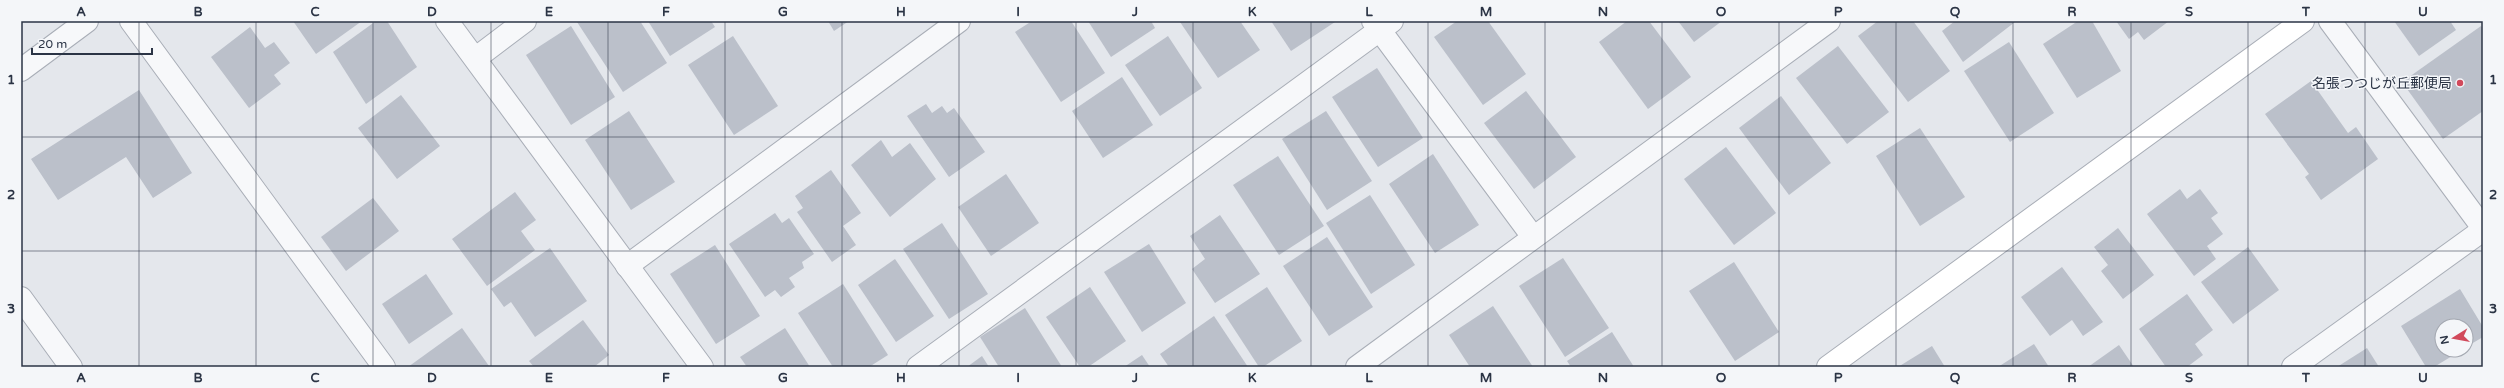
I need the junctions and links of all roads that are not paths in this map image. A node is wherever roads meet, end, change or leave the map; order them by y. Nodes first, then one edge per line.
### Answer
1 (87, 21) edge
2 (131, 21) edge
3 (447, 21) edge
4 (525, 21) edge
5 (959, 21) edge
6 (1829, 21) edge
7 (2303, 21) edge
8 (2330, 21) edge
9 (1382, 24) edge
10 (476, 58) junction
11 (21, 70) edge
12 (2483, 229) edge
13 (1534, 237) junction
14 (627, 266) junction
15 (21, 298) edge
16 (71, 367) edge
17 (384, 367) edge
18 (702, 367) edge
19 (918, 367) edge
20 (1357, 367) edge
21 (1828, 367) edge
22 (2293, 367) edge

1 - 11 street
2 - 17 street
3 - 10 street
4 - 10 street
5 - 14 street
6 - 13 street
7 - 21 street
8 - 12 street
9 - 13 street
9 - 19 street
10 - 14 street
12 - 22 street
13 - 20 street
14 - 18 street
15 - 16 street

